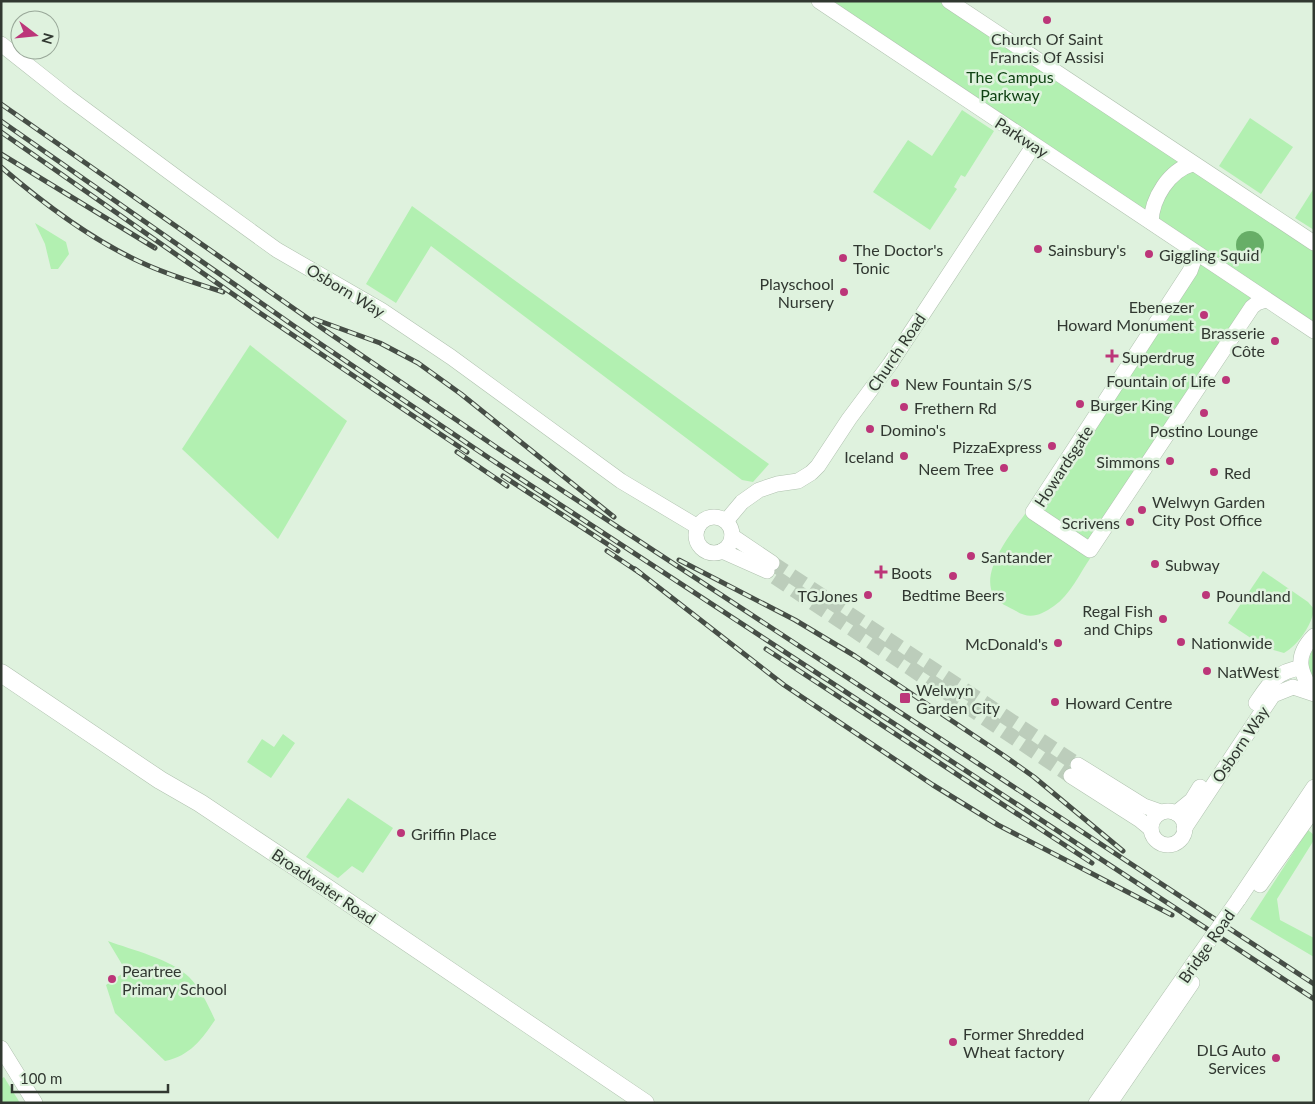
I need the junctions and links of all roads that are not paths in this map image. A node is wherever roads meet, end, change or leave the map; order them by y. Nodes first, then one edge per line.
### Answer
1 (949, 1) edge
2 (821, 2) edge
3 (1, 44) edge
4 (1034, 145) junction
5 (1192, 164) junction
6 (1151, 222) junction
7 (1314, 243) edge
8 (1196, 254) junction
9 (1266, 300) junction
10 (1314, 331) edge
11 (726, 521) junction
12 (698, 527) junction
13 (732, 536) junction
14 (722, 552) junction
15 (1314, 636) edge
16 (1301, 668) junction
17 (1, 673) edge
18 (1314, 693) edge
19 (1314, 787) edge
20 (1314, 809) edge
21 (1168, 813) junction
22 (1184, 828) junction
23 (1151, 829) junction
24 (1242, 903) junction
25 (1199, 963) junction
26 (1, 1048) edge
27 (35, 1103) edge
28 (644, 1103) edge
29 (1096, 1103) edge
30 (1110, 1103) edge

1 - 5 street
2 - 4 street, Parkway
3 - 12 street, Osborn Way
4 - 6 street, Parkway
4 - 11 street, Church Road
5 - 6 street
5 - 7 street
6 - 8 street, Parkway
8 - 9 street, Parkway
8 - 9 street, Howardsgate
9 - 10 street, Parkway
11 - 12 street
11 - 13 street
12 - 14 street
13 - 14 street
13 - 14 street
15 - 16 street
16 - 18 street
16 - 21 street, Osborn Way
17 - 28 main road, Broadwater Road
18 - 22 street, Osborn Way
19 - 24 street, Bridge Road
20 - 24 street, Bridge Road
21 - 22 street
21 - 23 street
21 - 23 street
22 - 23 street
24 - 25 street, Bridge Road, bridge
25 - 29 street, Bridge Road
25 - 30 street, Bridge Road
26 - 27 street

